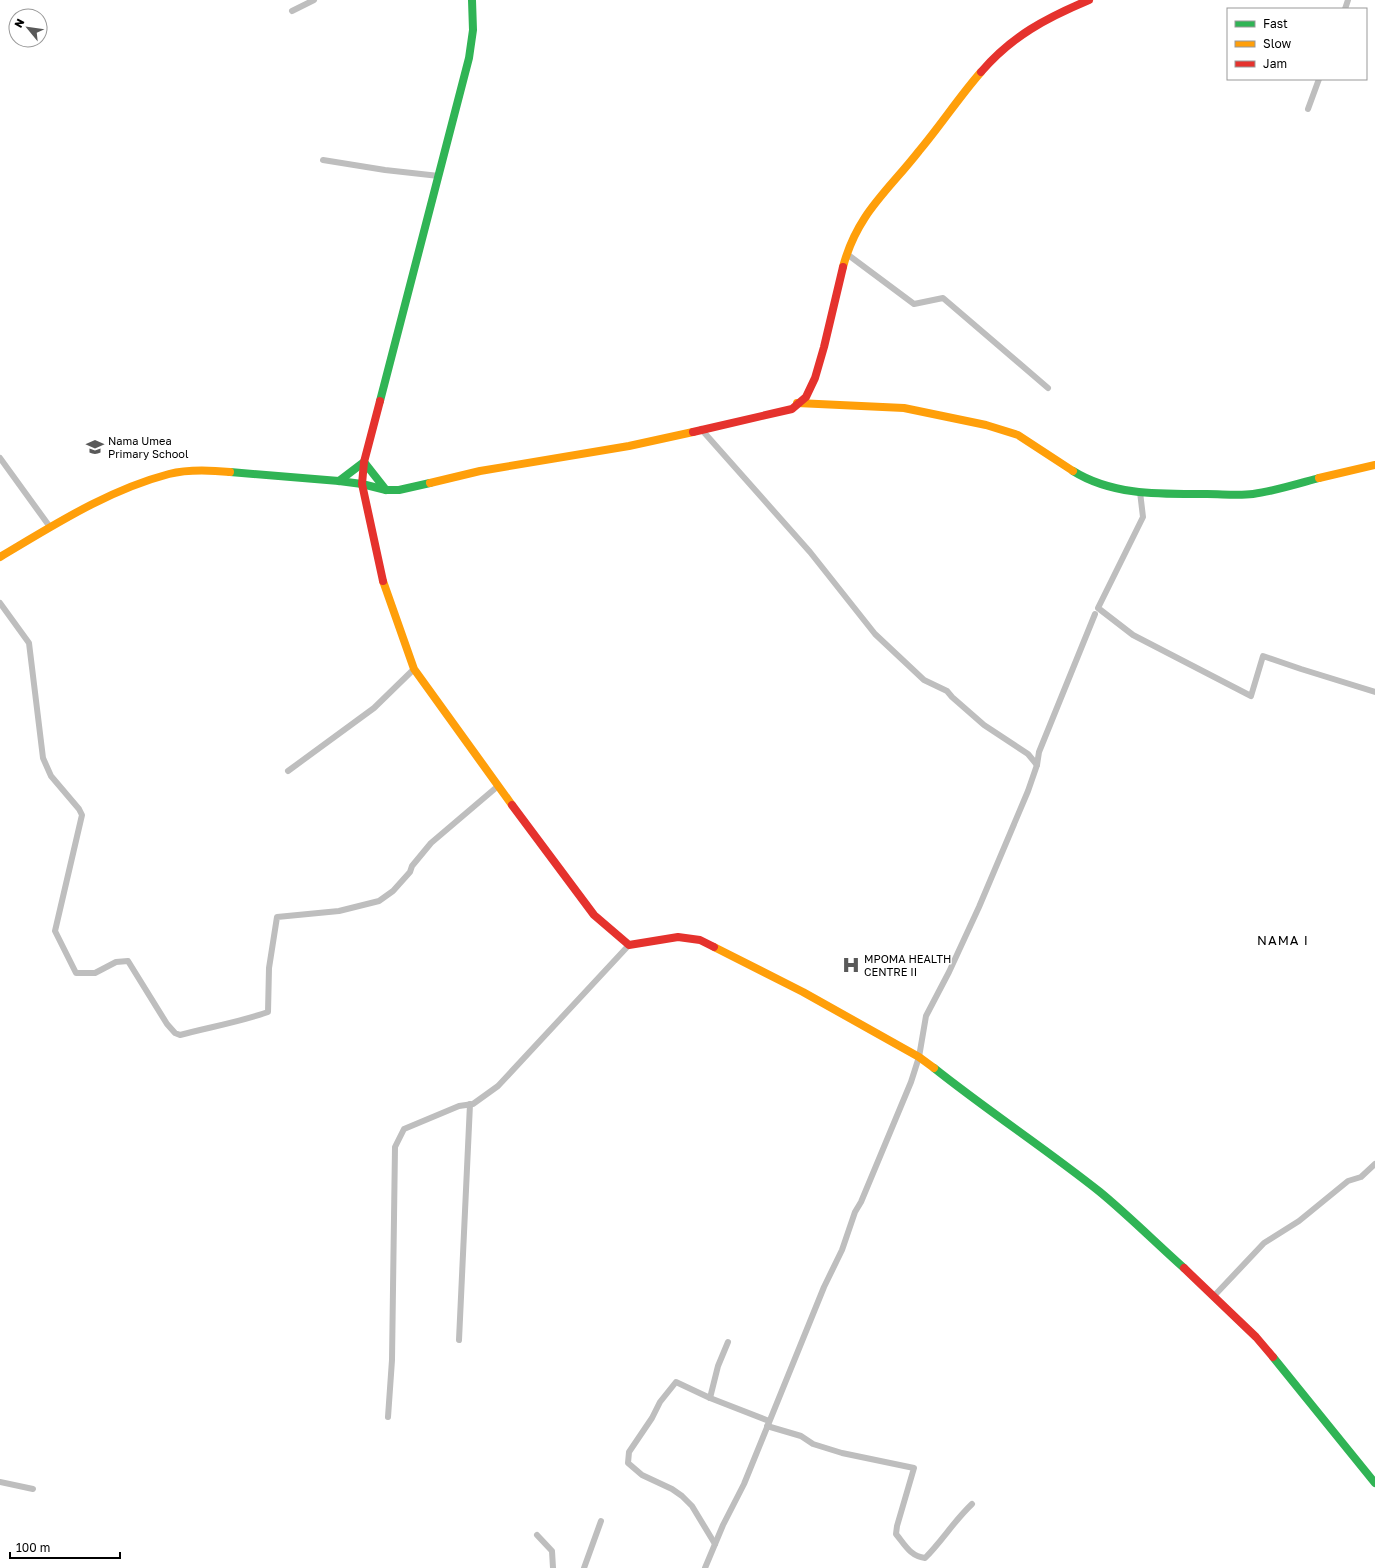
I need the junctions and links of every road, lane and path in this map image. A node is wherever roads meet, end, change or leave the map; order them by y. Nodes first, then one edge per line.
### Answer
1 (314, 0) edge
2 (472, 0) edge
3 (1089, 0) edge
4 (292, 11) dead end
5 (1319, 80) edge
6 (1308, 109) dead end
7 (323, 160) dead end
8 (438, 176) junction
9 (847, 254) junction
10 (1048, 388) dead end
11 (796, 403) junction
12 (701, 429) junction
13 (0, 458) edge
14 (364, 462) junction
15 (1375, 465) edge
16 (339, 481) junction
17 (362, 484) junction
18 (386, 490) junction
19 (1140, 492) junction
20 (50, 527) junction
21 (0, 557) edge
22 (0, 603) edge
23 (1095, 614) dead end
24 (414, 669) junction
25 (1375, 692) edge
26 (1037, 765) junction
27 (288, 770) dead end
28 (498, 786) junction
29 (628, 945) junction
30 (919, 1057) junction
31 (470, 1104) junction
32 (1375, 1164) edge
33 (1214, 1296) junction
34 (459, 1340) dead end
35 (728, 1342) dead end
36 (710, 1398) junction
37 (388, 1417) dead end
38 (768, 1424) junction
39 (0, 1482) edge
40 (1375, 1483) edge
41 (33, 1489) dead end
42 (972, 1504) dead end
43 (601, 1521) dead end
44 (537, 1535) dead end
45 (715, 1544) junction
46 (553, 1568) edge
47 (584, 1568) edge
48 (705, 1568) edge

1 - 4 street
2 - 8 street
3 - 9 street
5 - 6 street
7 - 8 street
8 - 14 street
9 - 10 street
9 - 11 street
11 - 12 street
11 - 19 street
12 - 18 street
12 - 26 street
13 - 20 street
14 - 16 street
14 - 17 street
14 - 18 street
15 - 19 street
16 - 17 street
16 - 20 street
17 - 18 street
17 - 24 street
19 - 25 street
20 - 21 street
22 - 28 street
23 - 26 street
24 - 27 street
24 - 28 street
26 - 30 street
28 - 29 street
29 - 30 street
29 - 31 street
30 - 33 street
30 - 38 street
31 - 34 street
31 - 37 street
32 - 33 street
33 - 40 street
35 - 36 street
36 - 38 street
36 - 45 street
38 - 42 street
38 - 45 street
39 - 41 street
43 - 47 street
44 - 46 street
45 - 48 street

